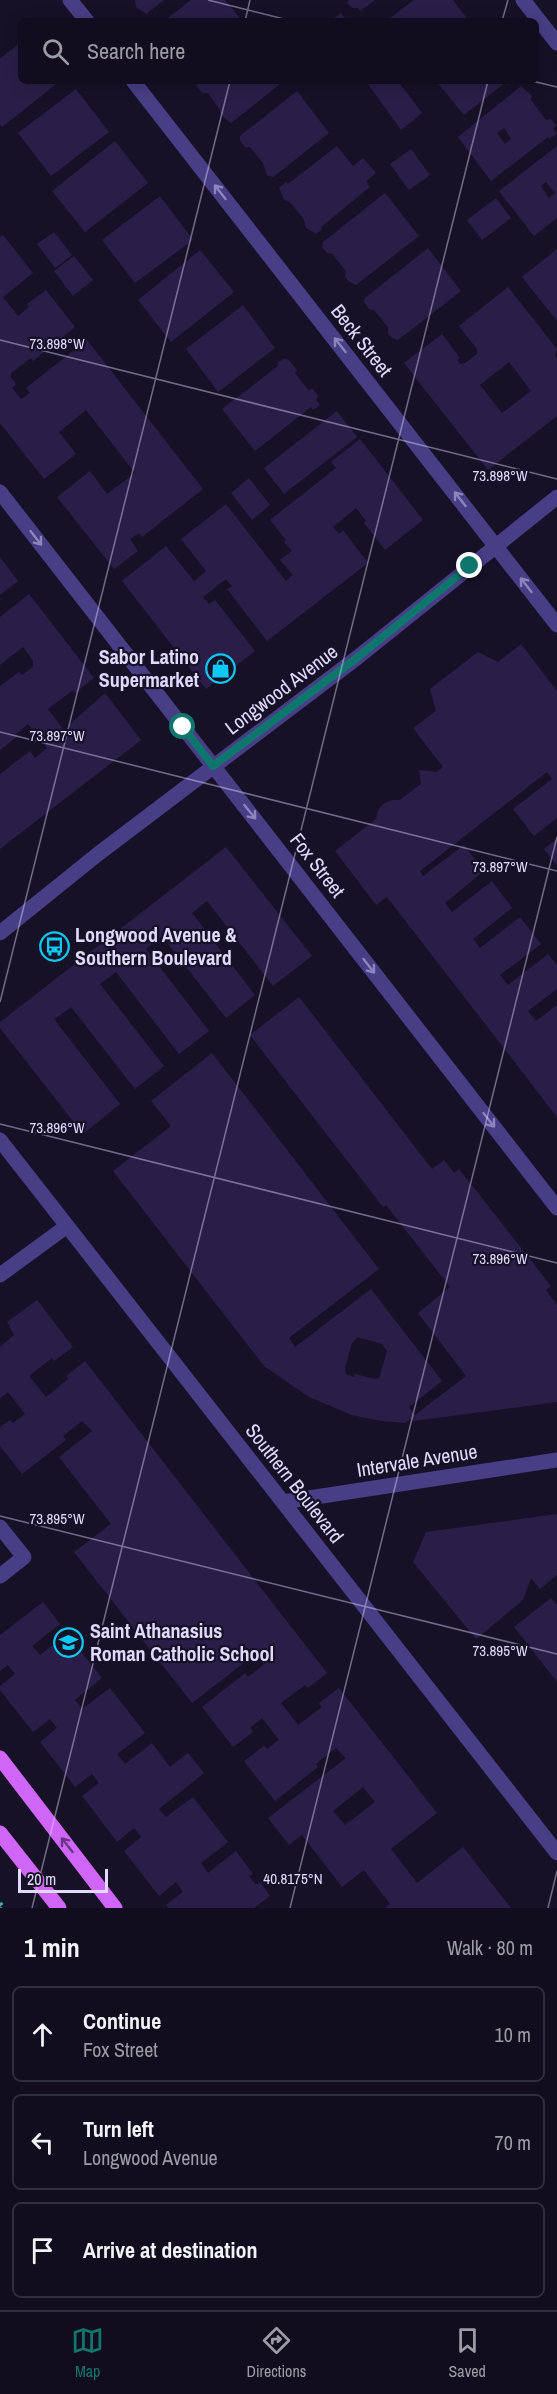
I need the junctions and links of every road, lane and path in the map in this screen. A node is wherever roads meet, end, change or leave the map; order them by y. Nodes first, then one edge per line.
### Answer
1 (70, 0) edge
2 (524, 0) edge
3 (85, 18) edge
4 (538, 18) edge
5 (539, 20) edge
6 (557, 43) edge
7 (136, 84) edge
8 (0, 492) edge
9 (557, 497) edge
10 (496, 545) junction
11 (557, 625) edge
12 (213, 766) junction
13 (0, 933) edge
14 (0, 1140) edge
15 (557, 1208) edge
16 (67, 1226) junction
17 (0, 1275) edge
18 (557, 1460) edge
19 (283, 1502) junction
20 (0, 1527) edge
21 (0, 1576) edge
22 (0, 1758) edge
23 (0, 1833) edge
24 (557, 1853) edge
25 (0, 1903) edge
26 (4, 1908) edge
27 (59, 1908) edge
28 (115, 1908) edge

1 - 3 street
2 - 4 street
5 - 6 street
10 -> 7 street, Beck Street
8 -> 12 street, Fox Street
9 - 10 street, Longwood Avenue
11 -> 10 street, Beck Street
10 - 12 street, Longwood Avenue
12 - 13 street, Longwood Avenue
12 -> 15 street, Fox Street
14 - 16 street, Southern Boulevard
16 - 17 street
16 - 19 street, Southern Boulevard
18 - 19 street, Intervale Avenue
19 - 24 street, Southern Boulevard
20 - 21 street
28 -> 22 main road
23 - 27 main road
25 - 26 path

